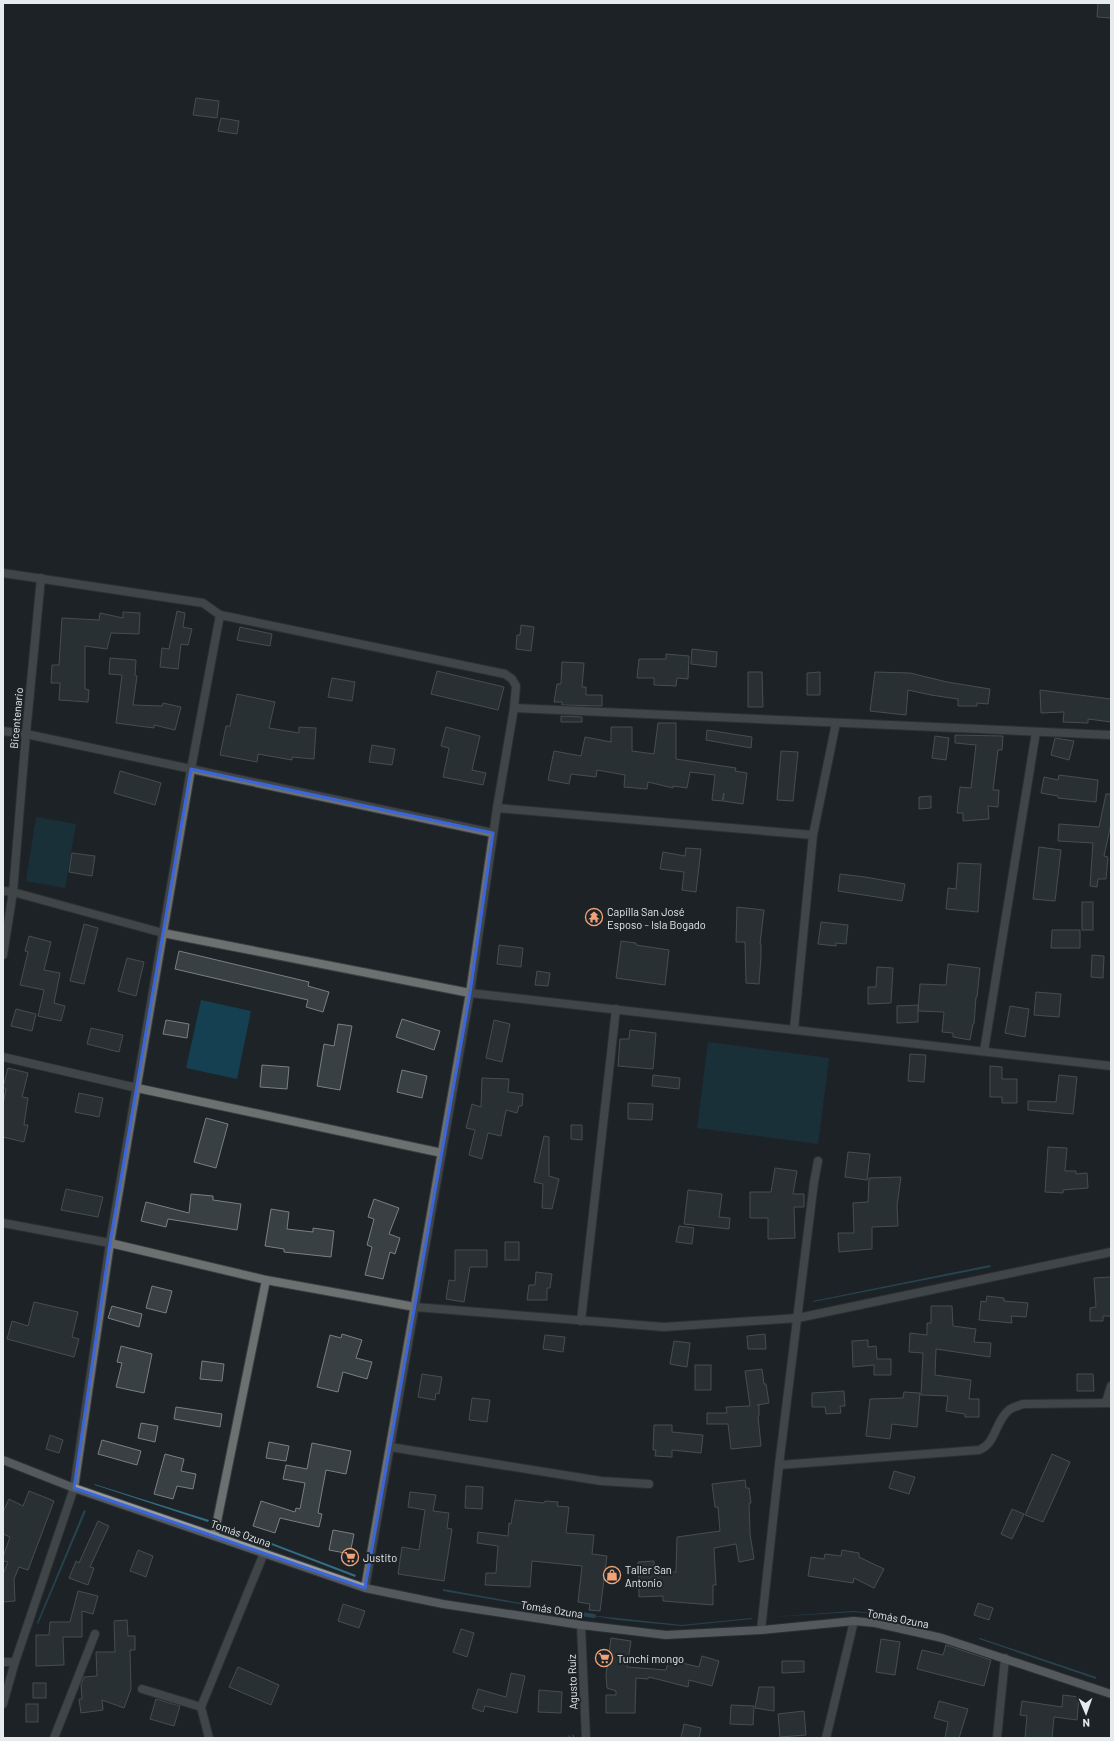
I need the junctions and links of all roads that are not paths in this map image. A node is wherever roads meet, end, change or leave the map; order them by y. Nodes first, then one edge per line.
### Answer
1 (3, 573) edge
2 (41, 578) junction
3 (220, 615) junction
4 (514, 708) junction
5 (836, 723) junction
6 (3, 731) edge
7 (1036, 732) junction
8 (26, 734) junction
9 (1111, 735) edge
10 (192, 769) junction
11 (497, 808) junction
12 (493, 833) junction
13 (813, 835) junction
14 (3, 891) edge
15 (13, 892) junction
16 (163, 933) junction
17 (3, 955) edge
18 (470, 993) junction
19 (616, 1009) junction
20 (794, 1029) junction
21 (984, 1051) junction
22 (3, 1057) edge
23 (1111, 1066) edge
24 (137, 1088) junction
25 (442, 1154) junction
26 (818, 1161) dead end
27 (3, 1223) edge
28 (110, 1243) junction
29 (1111, 1252) edge
30 (266, 1280) junction
31 (415, 1307) junction
32 (798, 1318) junction
33 (581, 1321) junction
34 (1111, 1386) edge
35 (1108, 1402) edge
36 (390, 1447) junction
37 (3, 1460) edge
38 (779, 1465) junction
39 (649, 1484) dead end
40 (74, 1488) junction
41 (214, 1536) junction
42 (264, 1553) junction
43 (366, 1588) junction
44 (854, 1621) junction
45 (581, 1625) junction
46 (760, 1630) junction
47 (95, 1634) dead end
48 (1005, 1658) junction
49 (3, 1662) edge
50 (15, 1662) junction
51 (142, 1688) dead end
52 (1111, 1694) edge
53 (3, 1704) edge
54 (201, 1707) junction
55 (54, 1738) edge
56 (209, 1738) edge
57 (586, 1738) edge
58 (826, 1738) edge
59 (997, 1738) edge

1 - 2 street
2 - 3 street
2 - 8 street, Bicentenario
3 - 4 street
3 - 10 street
4 - 5 street
4 - 11 street
5 - 7 street
5 - 13 street
6 - 8 street
7 - 9 street
7 - 21 street
8 - 10 street
8 - 15 street, Bicentenario
10 - 12 street
10 - 16 street
11 - 12 street
11 - 13 street
12 - 18 street
13 - 20 street
14 - 15 street
15 - 16 street
15 - 17 street, Bicentenario
16 - 18 street
16 - 24 street
18 - 19 street
18 - 25 street
19 - 20 street
19 - 33 street
20 - 21 street
21 - 23 street
22 - 24 street
24 - 25 street
24 - 28 street
25 - 31 street
26 - 32 street
27 - 28 street
28 - 30 street
28 - 40 street
29 - 32 street
30 - 31 street
30 - 41 street
31 - 33 street
31 - 36 street
32 - 33 street
32 - 38 street
34 - 35 street
35 - 38 street
36 - 39 street
36 - 43 street
37 - 40 street, Tomás Ozuna
38 - 46 street
40 - 41 street, Tomás Ozuna
40 - 50 street
41 - 42 street, Tomás Ozuna
42 - 43 street, Tomás Ozuna
42 - 54 street
43 - 45 street, Tomás Ozuna
44 - 46 street, Tomás Ozuna
44 - 48 street, Tomás Ozuna
44 - 58 street
45 - 46 street, Tomás Ozuna
45 - 57 street, Agusto Ruíz
47 - 55 street
48 - 52 street, Tomás Ozuna
48 - 59 street
49 - 50 street
50 - 53 street
51 - 54 street
54 - 56 street

